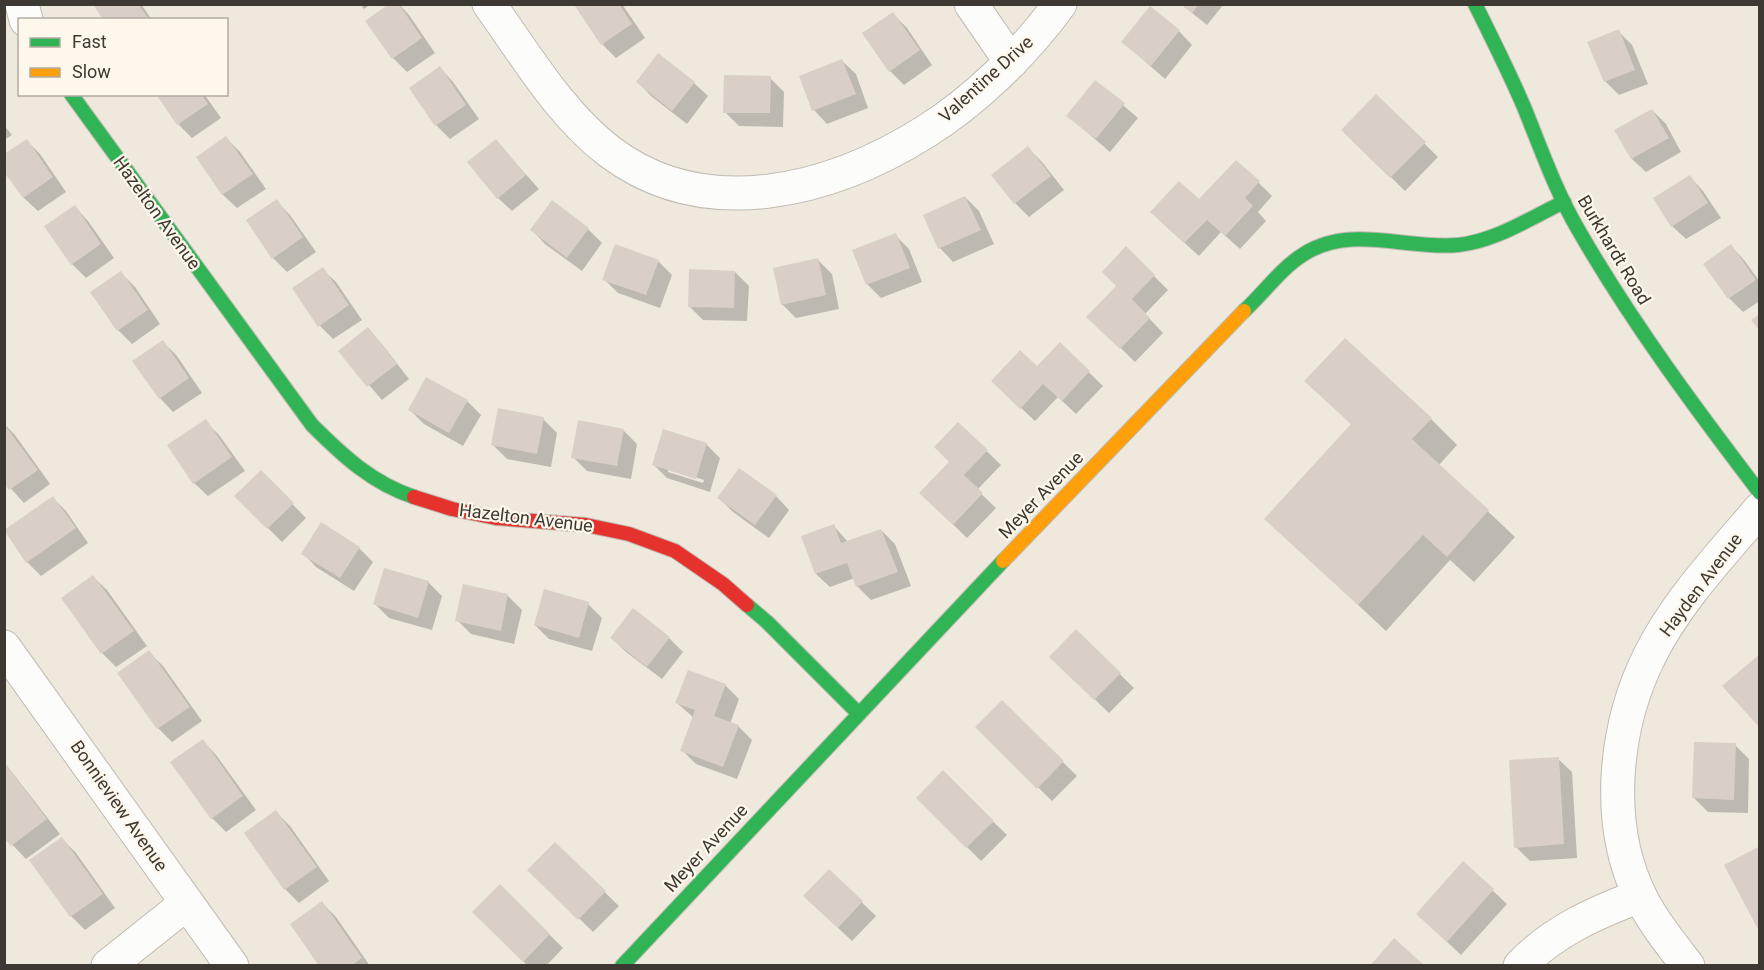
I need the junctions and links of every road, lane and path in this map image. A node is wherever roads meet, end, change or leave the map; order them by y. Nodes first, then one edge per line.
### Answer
1 (489, 4) edge
2 (971, 4) edge
3 (1060, 4) edge
4 (1475, 4) edge
5 (1011, 62) junction
6 (72, 96) edge
7 (1564, 202) junction
8 (1760, 493) edge
9 (1760, 509) edge
10 (4, 647) edge
11 (858, 712) junction
12 (1640, 896) junction
13 (187, 903) junction
14 (108, 966) edge
15 (232, 966) edge
16 (622, 966) edge
17 (1520, 966) edge
18 (1688, 966) edge

1 - 5 street, Valentine Drive
2 - 5 street
3 - 5 street, Valentine Drive
4 - 7 street, Burkhardt Road
6 - 11 street, Hazelton Avenue
7 - 8 street, Burkhardt Road
7 - 11 street, Meyer Avenue
9 - 12 street, Hayden Avenue
10 - 13 street, Bonnieview Avenue
11 - 16 street, Meyer Avenue
12 - 17 street
12 - 18 street, Hayden Avenue
13 - 14 street
13 - 15 street, Bonnieview Avenue

